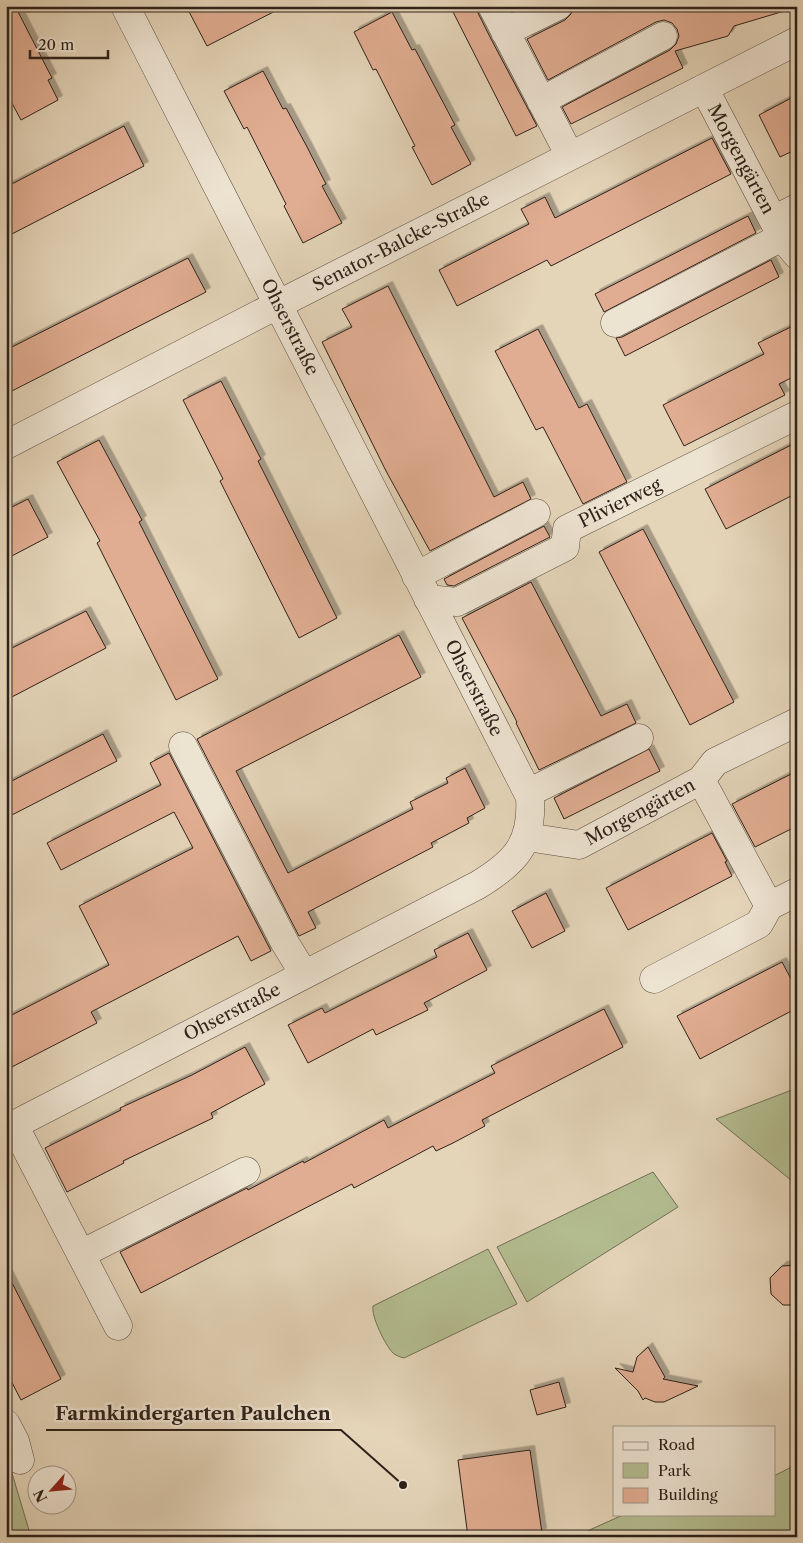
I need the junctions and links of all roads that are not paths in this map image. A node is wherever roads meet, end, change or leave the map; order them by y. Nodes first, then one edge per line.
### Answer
1 (125, 6) edge
2 (492, 6) edge
3 (558, 6) edge
4 (506, 32) junction
5 (663, 36) dead end
6 (797, 41) edge
7 (704, 88) junction
8 (541, 101) junction
9 (570, 156) junction
10 (787, 230) edge
11 (278, 304) junction
12 (615, 323) dead end
13 (797, 415) edge
14 (6, 445) edge
15 (536, 513) dead end
16 (422, 587) junction
17 (797, 722) edge
18 (639, 738) dead end
19 (183, 746) dead end
20 (701, 780) junction
21 (528, 794) junction
22 (527, 837) junction
23 (797, 892) edge
24 (769, 906) junction
25 (304, 974) junction
26 (654, 979) dead end
27 (10, 1128) edge
28 (246, 1170) dead end
29 (81, 1254) junction
30 (118, 1326) dead end
31 (6, 1424) edge
32 (20, 1460) dead end

1 - 11 street, Ohserstraße
2 - 4 street
3 - 4 street
4 - 8 street
5 - 8 street
6 - 7 street, Senator-Balcke-Straße
7 - 9 street, Senator-Balcke-Straße
7 - 10 street, Morgengärten
8 - 9 street
9 - 11 street, Senator-Balcke-Straße
10 - 12 street
11 - 14 street, Senator-Balcke-Straße
11 - 16 street, Ohserstraße
13 - 16 street, Plivierweg
15 - 16 street
16 - 21 street, Ohserstraße
17 - 20 street, Morgengärten
18 - 21 street
19 - 25 street
20 - 22 street, Morgengärten
20 - 24 street
21 - 22 street, Ohserstraße
22 - 25 street, Ohserstraße
23 - 24 street
24 - 26 street
25 - 27 street, Ohserstraße
27 - 29 street
28 - 29 street
29 - 30 street
31 - 32 street

